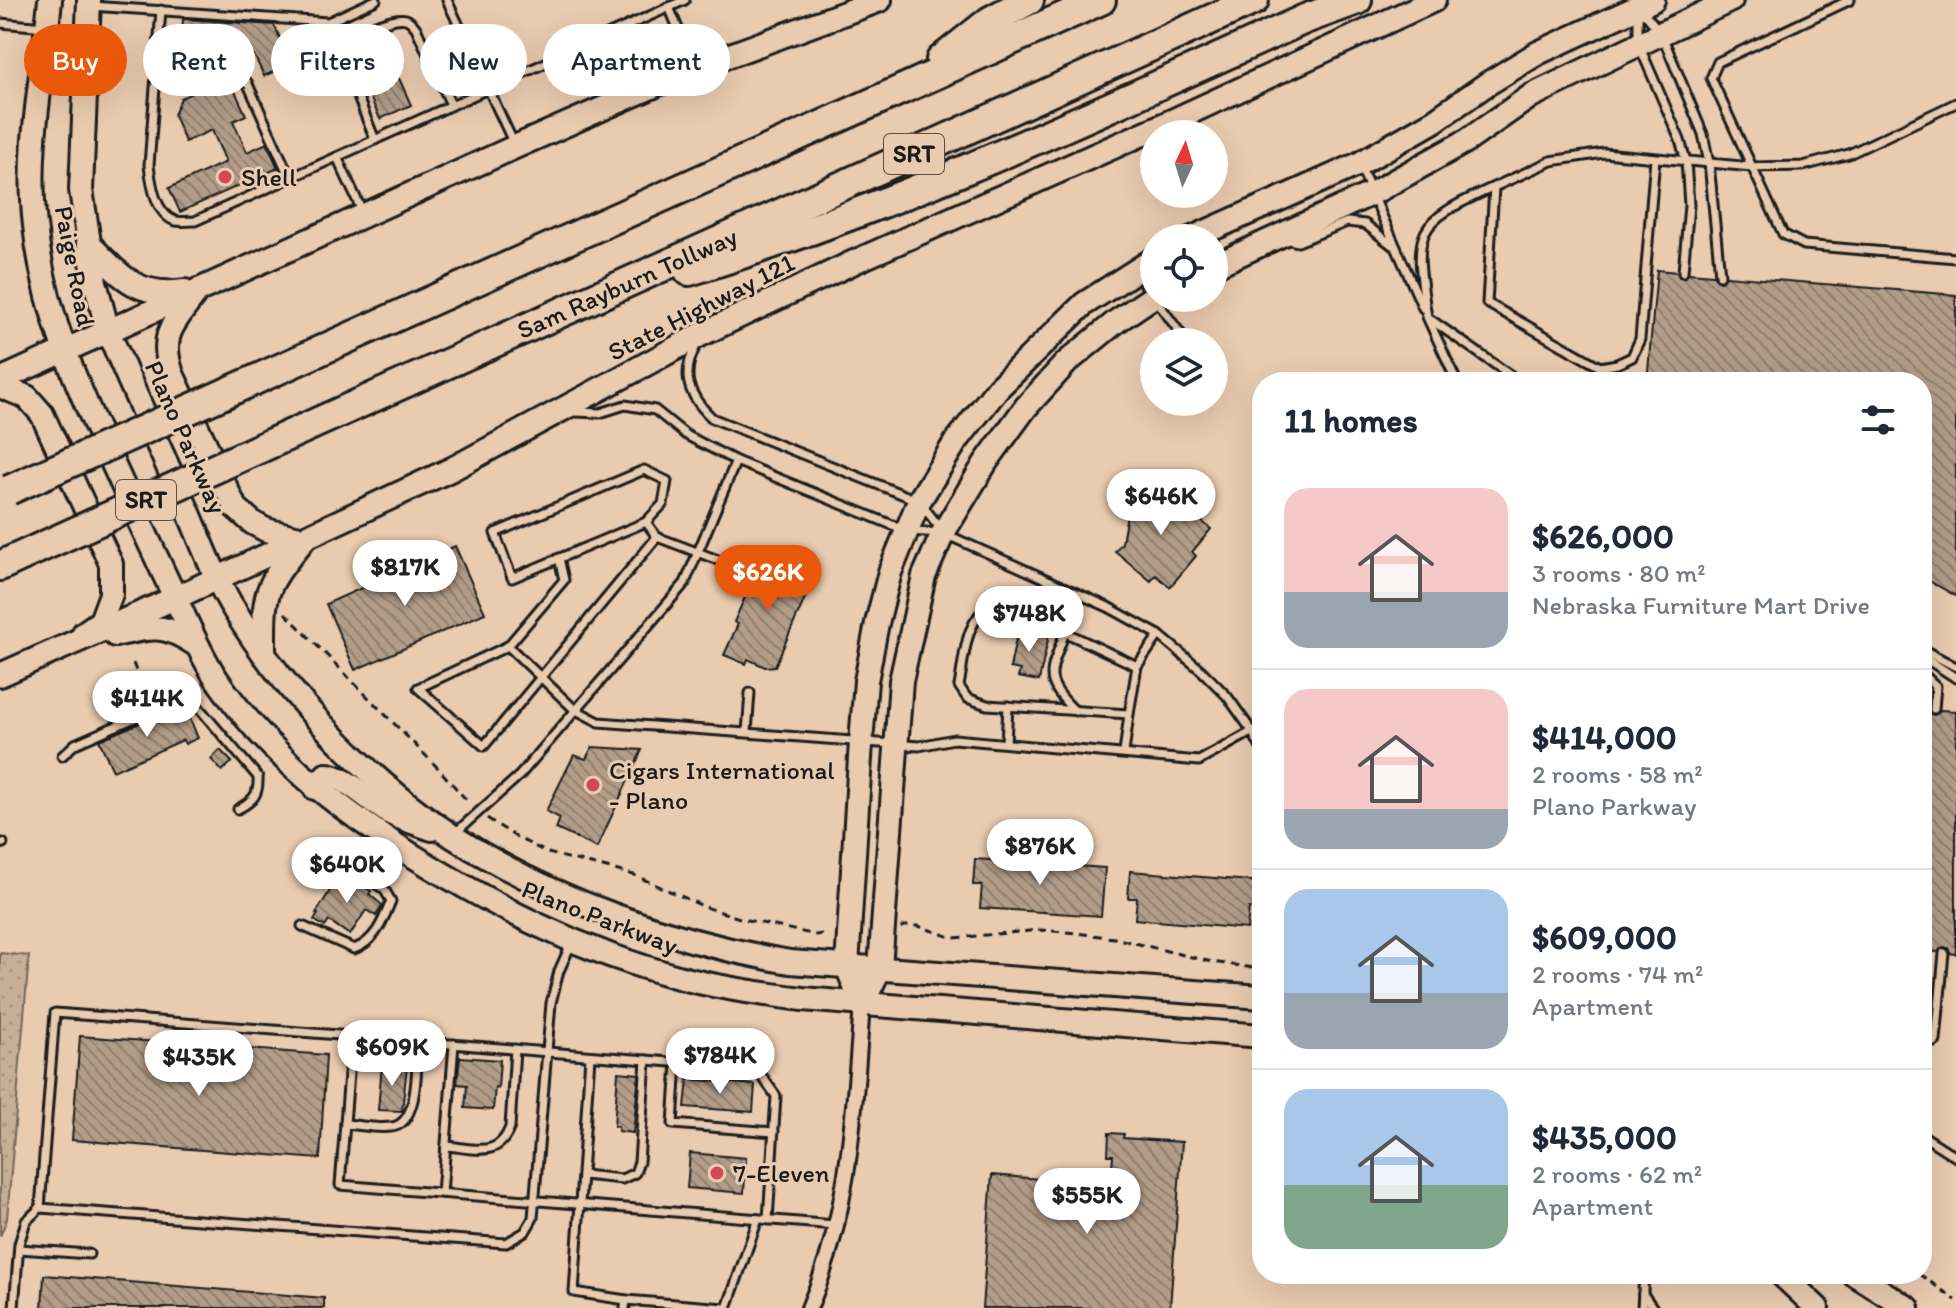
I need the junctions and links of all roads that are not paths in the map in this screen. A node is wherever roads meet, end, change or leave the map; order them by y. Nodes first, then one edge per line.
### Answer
1 (50, 0) edge
2 (174, 0) edge
3 (376, 0) edge
4 (447, 0) edge
5 (685, 0) edge
6 (880, 0) edge
7 (1029, 0) edge
8 (1101, 0) edge
9 (1254, 0) edge
10 (1357, 0) edge
11 (1434, 0) edge
12 (1731, 0) edge
13 (1850, 0) edge
14 (89, 3) edge
15 (1646, 3) edge
16 (669, 7) junction
17 (161, 10) junction
18 (173, 11) junction
19 (328, 22) joint
20 (0, 23) edge
21 (47, 24) edge
22 (160, 24) edge
23 (382, 24) edge
24 (458, 24) edge
25 (676, 24) edge
26 (24, 25) edge
27 (1661, 33) junction
28 (1638, 43) junction
29 (730, 55) edge
30 (527, 71) edge
31 (908, 86) junction
32 (40, 96) edge
33 (154, 96) edge
34 (253, 96) edge
35 (357, 96) edge
36 (471, 96) edge
37 (493, 96) edge
38 (631, 96) edge
39 (1956, 103) edge
40 (451, 105) junction
41 (375, 140) junction
42 (515, 147) junction
43 (337, 157) junction
44 (1655, 158) junction
45 (1686, 161) junction
46 (1709, 163) junction
47 (1359, 164) junction
48 (1752, 167) junction
49 (290, 178) junction
50 (1494, 187) junction
51 (1373, 193) junction
52 (365, 215) junction
53 (1224, 224) edge
54 (1276, 237) junction
55 (88, 243) junction
56 (1394, 247) junction
57 (1956, 258) edge
58 (1228, 259) edge
59 (1140, 267) edge
60 (1683, 272) dead end
61 (1720, 275) dead end
62 (198, 289) junction
63 (1140, 306) edge
64 (574, 307) junction
65 (1164, 312) edge
66 (1427, 317) junction
67 (1176, 328) edge
68 (108, 331) junction
69 (702, 334) junction
70 (63, 351) junction
71 (1452, 372) edge
72 (1506, 372) edge
73 (0, 380) edge
74 (0, 386) edge
75 (561, 411) junction
76 (736, 461) junction
77 (4, 492) edge
78 (919, 501) junction
79 (646, 522) junction
80 (907, 531) junction
81 (943, 533) junction
82 (657, 537) junction
83 (304, 539) junction
84 (698, 553) junction
85 (559, 558) junction
86 (0, 566) edge
87 (734, 566) dead end
88 (218, 578) junction
89 (175, 598) junction
90 (1065, 632) junction
91 (1159, 635) junction
92 (67, 646) junction
93 (198, 646) junction
94 (508, 646) junction
95 (264, 654) junction
96 (1932, 654) edge
97 (1932, 662) edge
98 (1137, 666) junction
99 (1956, 667) edge
100 (0, 675) edge
101 (542, 676) junction
102 (1956, 678) edge
103 (1932, 682) edge
104 (750, 693) dead end
105 (1008, 706) junction
106 (574, 709) junction
107 (1934, 709) dead end
108 (1075, 711) junction
109 (1129, 714) junction
110 (1252, 731) joint
111 (747, 732) junction
112 (861, 742) junction
113 (1006, 743) junction
114 (898, 745) junction
115 (1124, 753) junction
116 (62, 756) dead end
117 (315, 788) junction
118 (238, 809) dead end
119 (452, 836) junction
120 (336, 855) dead end
121 (302, 926) dead end
122 (572, 941) junction
123 (1944, 953) dead end
124 (847, 966) junction
125 (880, 968) junction
126 (1252, 996) edge
127 (862, 1005) junction
128 (1252, 1035) edge
129 (352, 1036) junction
130 (418, 1041) junction
131 (1932, 1043) edge
132 (454, 1044) junction
133 (515, 1049) junction
134 (546, 1052) junction
135 (590, 1056) junction
136 (646, 1060) junction
137 (677, 1063) junction
138 (345, 1124) junction
139 (774, 1132) junction
140 (1932, 1141) edge
141 (446, 1146) junction
142 (1956, 1157) edge
143 (583, 1175) junction
144 (442, 1193) junction
145 (536, 1201) junction
146 (581, 1205) junction
147 (40, 1208) junction
148 (758, 1219) junction
149 (768, 1220) junction
150 (835, 1225) junction
151 (19, 1249) junction
152 (89, 1254) dead end
153 (1644, 1284) edge
154 (1792, 1284) edge
155 (1870, 1284) edge
156 (1643, 1294) junction
157 (625, 1304) edge
158 (14, 1308) edge
159 (726, 1308) edge
160 (809, 1308) edge
161 (1642, 1308) edge
162 (1653, 1308) edge
163 (1817, 1308) edge
164 (1908, 1308) edge

1 - 21 main road, Paige Road
2 - 18 lane
3 - 19 lane
4 - 24 lane
5 - 16 lane
6 - 29 main road
7 - 31 highway
8 - 31 highway, SRT
9 - 64 highway, Sam Rayburn Tollway / SRT
10 - 64 highway
11 - 69 main road, State Highway 121
12 - 27 main road
13 - 48 lane
14 - 17 lane
14 - 55 main road, Paige Road
15 - 27 lane
15 - 28 lane
15 - 47 main road
16 - 25 lane
16 - 30 lane
17 - 18 lane
17 - 22 lane
18 - 19 lane
20 - 26 lane
23 - 40 lane
27 - 28 main road
27 - 46 lane
28 - 45 lane
28 - 51 main road
31 - 77 highway, SRT, bridge
32 - 70 main road, Paige Road
33 - 49 lane
34 - 49 lane
35 - 41 lane
36 - 40 lane
37 - 42 lane
38 - 42 main road
39 - 48 lane
40 - 41 lane
41 - 43 lane
42 - 52 main road
43 - 49 lane
43 - 52 lane
44 - 45 lane
44 - 50 lane
44 - 50 lane
45 - 46 lane
45 - 60 lane
46 - 48 lane
46 - 61 lane
47 - 51 lane
47 - 53 main road
48 - 57 lane
50 - 66 lane
51 - 54 main road
51 - 56 lane
52 - 62 main road
54 - 56 lane
54 - 58 main road
55 - 62 main road
55 - 68 main road, Paige Road
56 - 66 lane
59 - 78 main road
62 - 68 main road
62 - 83 main road
63 - 81 main road
64 - 86 highway, Sam Rayburn Tollway / SRT, bridge
65 - 67 lane
66 - 71 lane
66 - 72 lane
68 - 70 main road
68 - 88 main road, Plano Parkway
69 - 75 main road, State Highway 121
69 - 78 lane
70 - 73 main road
70 - 89 main road, Plano Parkway
74 - 92 main road
75 - 76 lane
75 - 83 main road, State Highway 121
76 - 80 lane
76 - 84 lane
78 - 80 main road
78 - 81 lane
79 - 82 lane
79 - 85 lane
79 - 85 lane
80 - 81 lane
80 - 112 main road
81 - 91 lane
81 - 114 main road
82 - 84 lane
82 - 101 lane
83 - 88 main road, State Highway 121
83 - 95 main road
84 - 87 lane
84 - 106 lane
85 - 94 lane
88 - 89 main road, State Highway 121
88 - 95 main road, Plano Parkway
89 - 92 main road, State Highway 121
89 - 93 main road, Plano Parkway
90 - 98 lane
90 - 105 lane
90 - 108 lane
91 - 98 lane
91 - 110 lane
92 - 93 main road
92 - 100 main road, State Highway 121
93 - 117 main road, Plano Parkway
94 - 101 lane
94 - 101 lane
95 - 119 main road, Plano Parkway
96 - 99 lane
97 - 102 lane
98 - 109 lane
101 - 106 lane
103 - 107 lane
104 - 111 lane
105 - 108 lane
105 - 113 lane
106 - 111 lane
106 - 119 lane
108 - 109 lane
109 - 115 lane
110 - 115 lane
111 - 112 lane
112 - 114 lane
112 - 124 main road
113 - 114 lane
113 - 115 lane
114 - 125 main road
116 - 118 lane
117 - 119 main road
117 - 122 main road, Plano Parkway
119 - 124 main road, Plano Parkway
120 - 121 lane
122 - 127 main road, Plano Parkway
122 - 134 lane
123 - 131 lane
124 - 125 main road, Plano Parkway
124 - 127 main road
125 - 126 main road, Plano Parkway
125 - 127 main road
127 - 128 main road, Plano Parkway
127 - 150 street
129 - 130 lane
129 - 138 lane
129 - 147 lane
130 - 132 lane
130 - 138 lane
132 - 133 lane
132 - 141 lane
133 - 134 lane
133 - 141 lane
134 - 135 lane
134 - 145 lane
135 - 136 lane
135 - 143 lane
136 - 137 lane
136 - 143 lane
137 - 139 lane
137 - 139 lane
138 - 144 lane
139 - 149 lane
140 - 142 lane
141 - 144 lane
143 - 146 lane
144 - 145 lane
145 - 146 lane
145 - 147 lane
146 - 148 lane
146 - 157 lane
147 - 151 lane
148 - 149 lane
148 - 159 lane
149 - 150 lane
150 - 160 street
151 - 152 lane
151 - 158 lane
153 - 156 lane
154 - 163 main road
155 - 164 main road
156 - 161 lane
156 - 162 lane
157 - 159 lane

